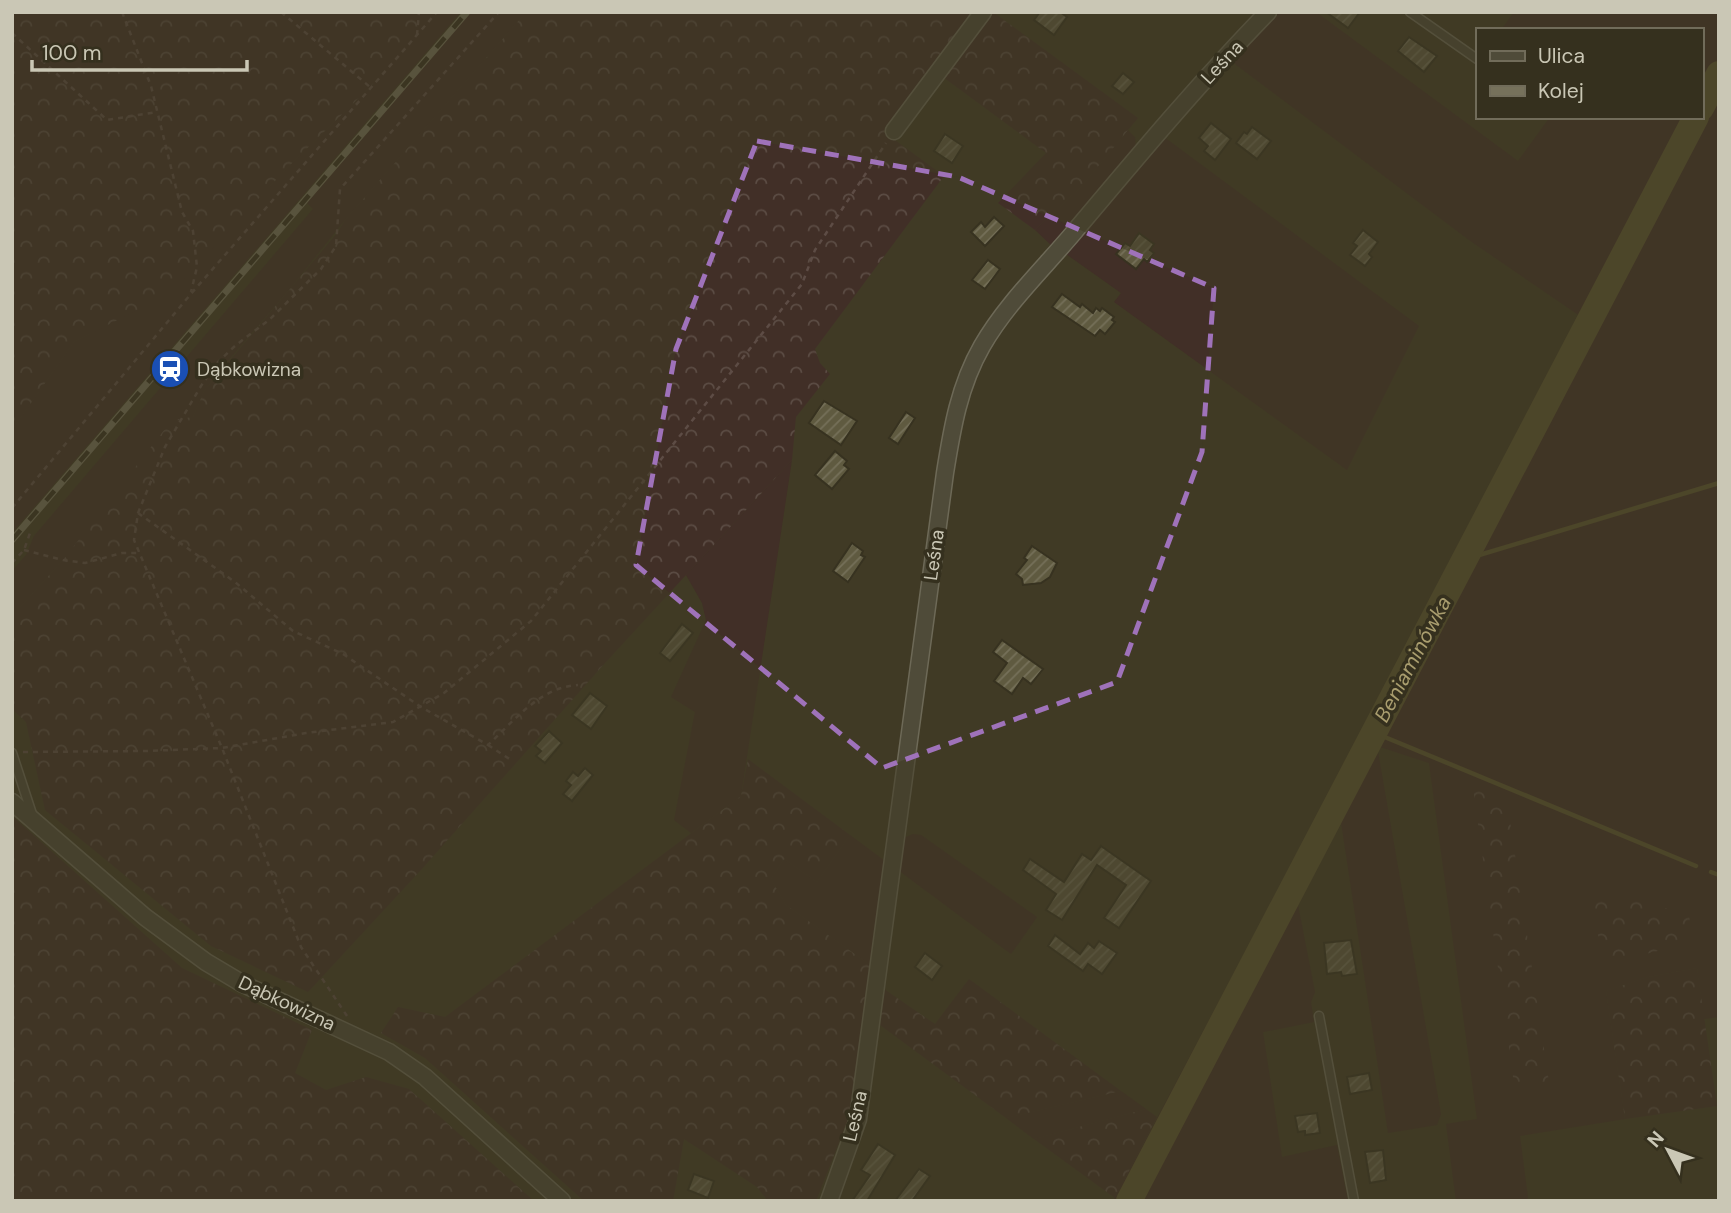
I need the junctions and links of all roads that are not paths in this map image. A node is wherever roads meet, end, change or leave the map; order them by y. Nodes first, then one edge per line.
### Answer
1 (983, 12) edge
2 (1268, 12) edge
3 (1410, 12) edge
4 (1476, 58) edge
5 (894, 131) road end
6 (12, 753) edge
7 (12, 802) edge
8 (34, 820) junction
9 (1319, 1016) dead end
10 (562, 1201) edge
11 (829, 1201) edge
12 (1354, 1201) edge

1 - 5 street
2 - 11 street, Leśna
3 - 4 lane
6 - 8 lane
7 - 8 street, Dąbkowizna
8 - 10 street, Dąbkowizna
9 - 12 lane

